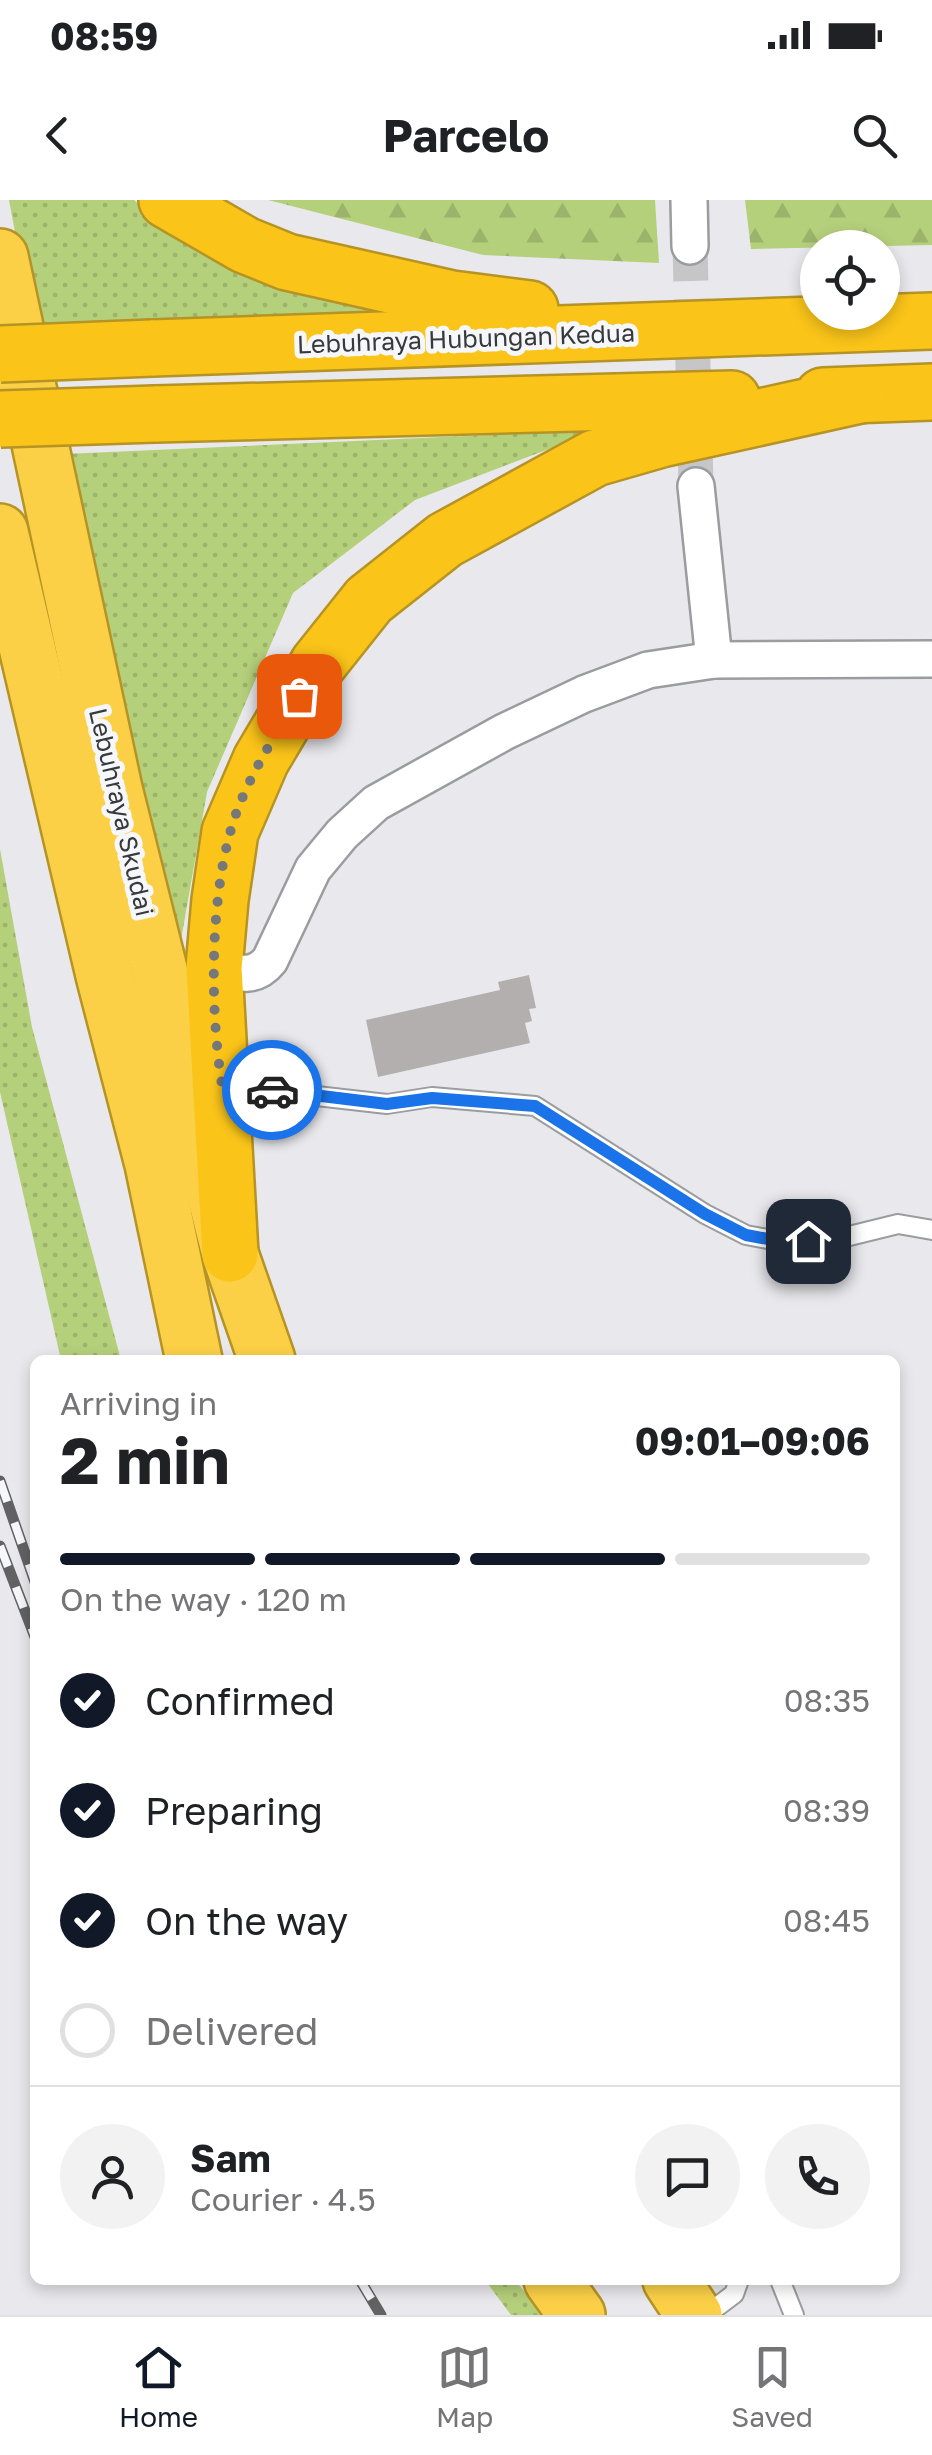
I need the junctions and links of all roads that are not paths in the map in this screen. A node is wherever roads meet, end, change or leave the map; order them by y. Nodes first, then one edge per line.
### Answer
1 (167, 200) edge
2 (689, 200) edge
3 (690, 246) tunnel mouth
4 (0, 257) edge
5 (932, 321) edge
6 (722, 328) junction
7 (0, 354) edge
8 (932, 392) edge
9 (860, 395) junction
10 (0, 419) edge
11 (696, 486) tunnel mouth
12 (0, 532) edge
13 (932, 659) edge
14 (714, 660) junction
15 (214, 968) junction
16 (222, 1085) junction
17 (932, 1230) edge
18 (230, 1254) junction
19 (193, 1355) edge
20 (265, 1355) edge
21 (556, 2285) edge
22 (674, 2285) edge
23 (737, 2285) edge
24 (782, 2285) edge
25 (577, 2315) edge
26 (694, 2315) edge
27 (706, 2315) edge
28 (794, 2315) edge

1 - 6 highway
2 - 3 street
4 - 18 highway, Lebuhraya Skudai
5 - 6 highway, Lebuhraya Hubungan Kedua
6 - 7 highway, Lebuhraya Hubungan Kedua, bridge
8 - 9 highway
9 - 10 highway, bridge
9 - 15 highway
11 - 14 street
12 - 19 highway
13 - 14 street
14 - 15 street
15 - 16 highway
16 - 17 lane
16 - 18 highway
18 - 20 highway, Lebuhraya Skudai
21 - 25 highway
22 - 26 highway
23 - 27 lane
24 - 28 lane

